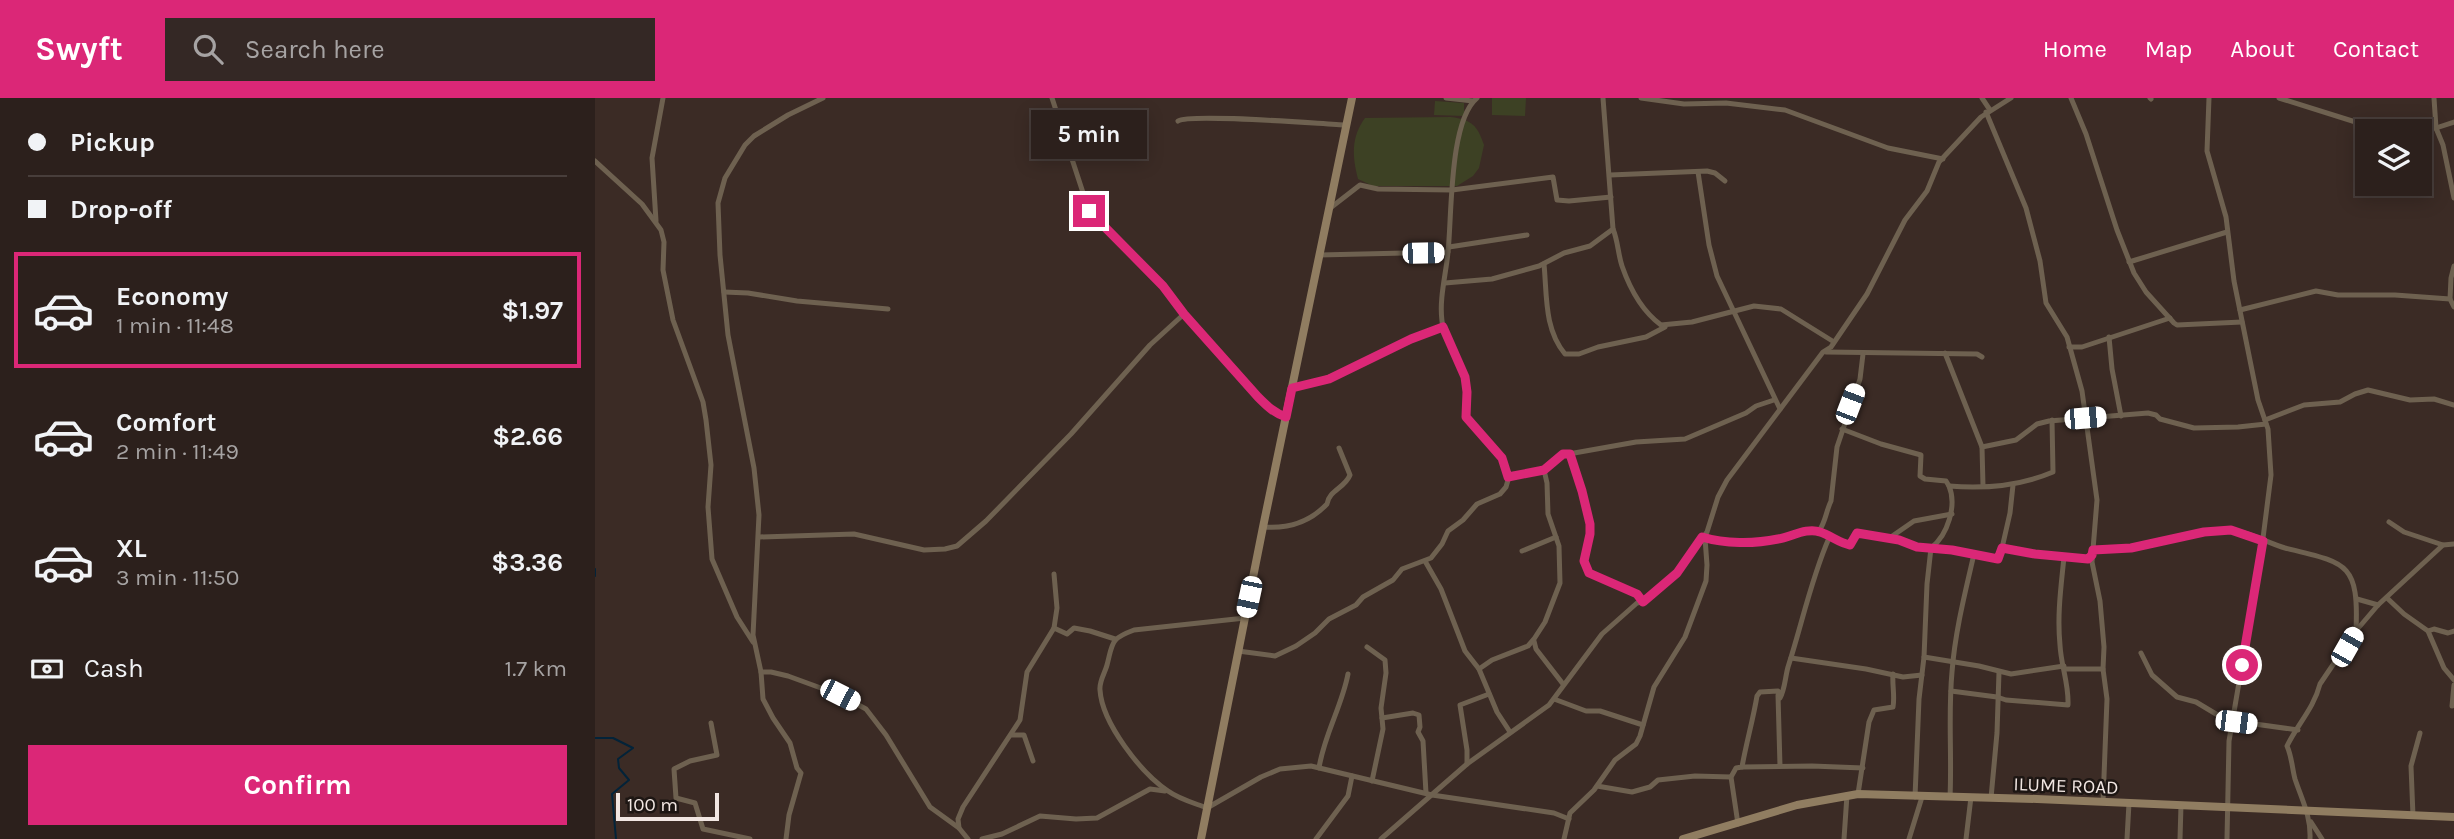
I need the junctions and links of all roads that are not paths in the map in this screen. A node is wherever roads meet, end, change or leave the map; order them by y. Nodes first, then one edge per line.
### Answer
1 (663, 98) edge
2 (823, 98) edge
3 (1352, 98) edge
4 (1446, 98) edge
5 (1603, 98) edge
6 (1641, 98) edge
7 (1982, 98) edge
8 (2011, 98) edge
9 (2071, 98) edge
10 (2209, 98) edge
11 (2279, 98) edge
12 (2434, 98) edge
13 (1052, 99) edge
14 (1475, 100) edge
15 (1731, 101) edge
16 (1988, 111) junction
17 (1178, 121) dead end
18 (2454, 122) edge
19 (1346, 125) junction
20 (2436, 128) junction
21 (1943, 159) junction
22 (595, 162) edge
23 (1697, 172) junction
24 (1610, 175) junction
25 (1725, 181) dead end
26 (1452, 190) junction
27 (1611, 197) junction
28 (2454, 198) edge
29 (1329, 209) junction
30 (656, 221) junction
31 (1613, 229) junction
32 (2227, 232) junction
33 (1527, 235) dead end
34 (1449, 249) junction
35 (1319, 255) junction
36 (2129, 262) junction
37 (1545, 264) junction
38 (2454, 266) edge
39 (1445, 283) junction
40 (724, 292) junction
41 (2450, 299) junction
42 (2454, 307) edge
43 (888, 309) dead end
44 (2240, 310) junction
45 (1733, 312) junction
46 (1184, 314) junction
47 (2170, 318) junction
48 (2242, 322) junction
49 (1671, 326) junction
50 (1443, 327) junction
51 (2109, 337) junction
52 (1834, 342) junction
53 (2069, 347) junction
54 (2082, 347) junction
55 (1823, 352) junction
56 (1945, 353) junction
57 (1863, 354) junction
58 (1982, 357) dead end
59 (2073, 360) junction
60 (1292, 388) junction
61 (1775, 400) junction
62 (2454, 405) edge
63 (1780, 409) junction
64 (2121, 415) junction
65 (1286, 417) junction
66 (2085, 418) junction
67 (2052, 420) junction
68 (2265, 422) junction
69 (1842, 429) junction
70 (1982, 447) junction
71 (1339, 448) dead end
72 (1570, 454) junction
73 (1544, 470) junction
74 (1508, 477) junction
75 (2013, 485) junction
76 (1949, 486) junction
77 (1983, 486) junction
78 (1952, 514) junction
79 (2389, 522) dead end
80 (1263, 527) junction
81 (1819, 531) junction
82 (759, 537) junction
83 (1556, 537) junction
84 (1703, 537) junction
85 (1829, 538) junction
86 (1888, 540) junction
87 (2263, 541) junction
88 (2450, 545) edge
89 (1931, 548) junction
90 (2002, 548) junction
91 (1522, 551) dead end
92 (2092, 552) junction
93 (1974, 554) junction
94 (2064, 557) junction
95 (1425, 561) junction
96 (1054, 574) dead end
97 (2386, 598) junction
98 (2357, 599) junction
99 (1643, 602) junction
100 (2378, 605) junction
101 (1245, 618) junction
102 (1054, 628) junction
103 (2428, 631) junction
104 (2454, 631) edge
105 (2355, 632) junction
106 (1115, 639) junction
107 (1534, 639) junction
108 (754, 643) junction
109 (1367, 647) dead end
110 (1238, 651) junction
111 (2141, 653) dead end
112 (1791, 657) junction
113 (1924, 657) junction
114 (1953, 661) junction
115 (2064, 668) junction
116 (1479, 670) junction
117 (2103, 670) junction
118 (761, 672) junction
119 (1999, 672) junction
120 (1348, 674) dead end
121 (1893, 674) junction
122 (1922, 675) junction
123 (2454, 680) edge
124 (1563, 684) junction
125 (2454, 685) edge
126 (1778, 691) junction
127 (1951, 691) junction
128 (1489, 694) junction
129 (1997, 697) junction
130 (1554, 699) junction
131 (2452, 706) edge
132 (1382, 718) junction
133 (2232, 721) junction
134 (711, 723) dead end
135 (1643, 725) junction
136 (2298, 730) junction
137 (1510, 732) junction
138 (2420, 733) dead end
139 (1012, 736) junction
140 (1033, 761) dead end
141 (1467, 764) junction
142 (1780, 766) junction
143 (1742, 767) junction
144 (1319, 768) junction
145 (1863, 768) junction
146 (1352, 776) junction
147 (1731, 778) junction
148 (1372, 781) junction
149 (1597, 786) junction
150 (1168, 791) junction
151 (1429, 794) junction
152 (1858, 794) junction
153 (1847, 795) junction
154 (1919, 797) junction
155 (1971, 797) junction
156 (1950, 798) junction
157 (1991, 798) junction
158 (2103, 802) junction
159 (2129, 803) junction
160 (2181, 806) junction
161 (1207, 808) junction
162 (2228, 808) junction
163 (2307, 809) junction
164 (2413, 816) junction
165 (2454, 817) edge
166 (2309, 819) junction
167 (1569, 820) junction
168 (1738, 824) junction
169 (959, 828) junction
170 (750, 839) edge
171 (786, 839) edge
172 (968, 839) edge
173 (982, 839) edge
174 (1201, 839) edge
175 (1316, 839) edge
176 (1381, 839) edge
177 (1564, 839) edge
178 (1683, 839) edge
179 (1844, 839) edge
180 (1909, 839) edge
181 (1966, 839) edge
182 (2127, 839) edge
183 (2180, 839) edge
184 (2227, 839) edge
185 (2310, 839) edge
186 (2322, 839) edge

1 - 30 street
2 - 40 street
3 - 19 street
4 - 14 street
5 - 24 street
6 - 15 street
7 - 16 street
8 - 16 street
9 - 36 street
10 - 32 street
11 - 20 street
12 - 20 street
13 - 46 street
14 - 26 street
15 - 21 street
16 - 21 street
16 - 53 street
17 - 19 street
18 - 20 street
19 - 29 street
20 - 28 street
21 - 52 street
22 - 30 street
23 - 24 street
23 - 25 street
23 - 45 street
24 - 27 street
26 - 27 street
26 - 29 street
26 - 34 street
27 - 31 street
29 - 35 street
30 - 108 street
31 - 37 street
31 - 49 street
32 - 36 street
32 - 44 street
33 - 34 street
34 - 35 street
34 - 39 street
35 - 60 street
36 - 47 street
37 - 39 street
37 - 49 street
38 - 41 street
39 - 50 street
40 - 43 street
40 - 82 street
41 - 42 street
41 - 44 street
44 - 48 street
45 - 49 street
45 - 52 street
45 - 61 street
46 - 65 street
46 - 82 street
47 - 48 street
47 - 51 street
48 - 68 street
50 - 60 street
50 - 74 street
51 - 54 street
51 - 64 street
52 - 55 street
53 - 54 street
53 - 59 street
54 - 59 street
55 - 57 street
55 - 63 street
56 - 57 street
56 - 58 street
56 - 70 street
57 - 69 street
59 - 66 street
60 - 65 street
61 - 63 street
61 - 72 street
62 - 68 street
63 - 84 street
64 - 66 street
64 - 68 street
65 - 80 street
66 - 67 street
66 - 92 street
67 - 70 street
67 - 75 street
68 - 87 street
69 - 76 street
69 - 81 street
70 - 77 street
71 - 80 street
72 - 73 street
72 - 99 street
73 - 74 street
73 - 83 street
74 - 95 street
75 - 77 street
75 - 90 street
76 - 77 street
76 - 78 street
78 - 86 street
78 - 89 street
79 - 88 street
80 - 101 street
81 - 84 street
81 - 85 street
82 - 108 street
83 - 91 street
83 - 107 street
84 - 99 street
84 - 135 street
85 - 86 street
85 - 112 street
86 - 89 street
87 - 92 street
87 - 98 street
87 - 133 street
88 - 97 street
89 - 93 street
89 - 113 street
90 - 93 street
90 - 94 street
92 - 94 street
92 - 117 street
93 - 114 street
94 - 115 street
95 - 110 street
95 - 116 street
96 - 102 street
97 - 100 street
97 - 103 street
98 - 100 street
98 - 105 street
99 - 124 street
100 - 105 street
101 - 106 street
101 - 110 street
102 - 106 street
102 - 139 street
103 - 104 street
103 - 123 street
105 - 136 street
106 - 150 street
107 - 116 street
107 - 124 street
108 - 118 street
109 - 132 street
110 - 161 street
111 - 133 street
112 - 121 street
112 - 126 street
113 - 114 street
113 - 122 street
114 - 119 street
114 - 127 street
115 - 117 street
115 - 119 street
115 - 129 street
116 - 128 street
117 - 158 street
118 - 169 street
118 - 171 street
119 - 129 street
120 - 144 street
121 - 122 street
121 - 145 street
122 - 154 street
124 - 130 street
125 - 131 street
126 - 142 street
126 - 143 street
127 - 129 street
127 - 156 street
128 - 137 street
128 - 141 street
129 - 157 street
130 - 135 street
130 - 137 street
132 - 148 street
132 - 151 street
133 - 136 street
133 - 162 street
134 - 170 street
135 - 149 street
136 - 163 street
137 - 141 street
138 - 164 street
139 - 140 street
139 - 169 street
141 - 151 street
142 - 143 street
142 - 145 street
143 - 147 street
144 - 146 street
144 - 161 street
145 - 152 street
146 - 148 street
146 - 175 street
147 - 149 street
147 - 168 street
148 - 151 street
149 - 167 street
150 - 161 street
150 - 173 street
151 - 167 street
151 - 176 street
152 - 153 street, ILUME ROAD
152 - 154 street, ILUME ROAD
153 - 168 street, ILUME ROAD
153 - 179 street
154 - 156 street, ILUME ROAD
154 - 180 street
155 - 156 street, ILUME ROAD
155 - 157 street, ILUME ROAD
155 - 181 street
157 - 158 street, ILUME ROAD
158 - 159 street, ILUME ROAD
159 - 160 street, ILUME ROAD
159 - 182 street
160 - 162 street, ILUME ROAD
160 - 183 street
161 - 174 street
162 - 163 street, ILUME ROAD
162 - 184 street
163 - 164 street, ILUME ROAD
163 - 166 street
164 - 165 street, ILUME ROAD
166 - 185 street
166 - 186 street
167 - 177 street
168 - 178 street, ILUME ROAD
169 - 172 street

